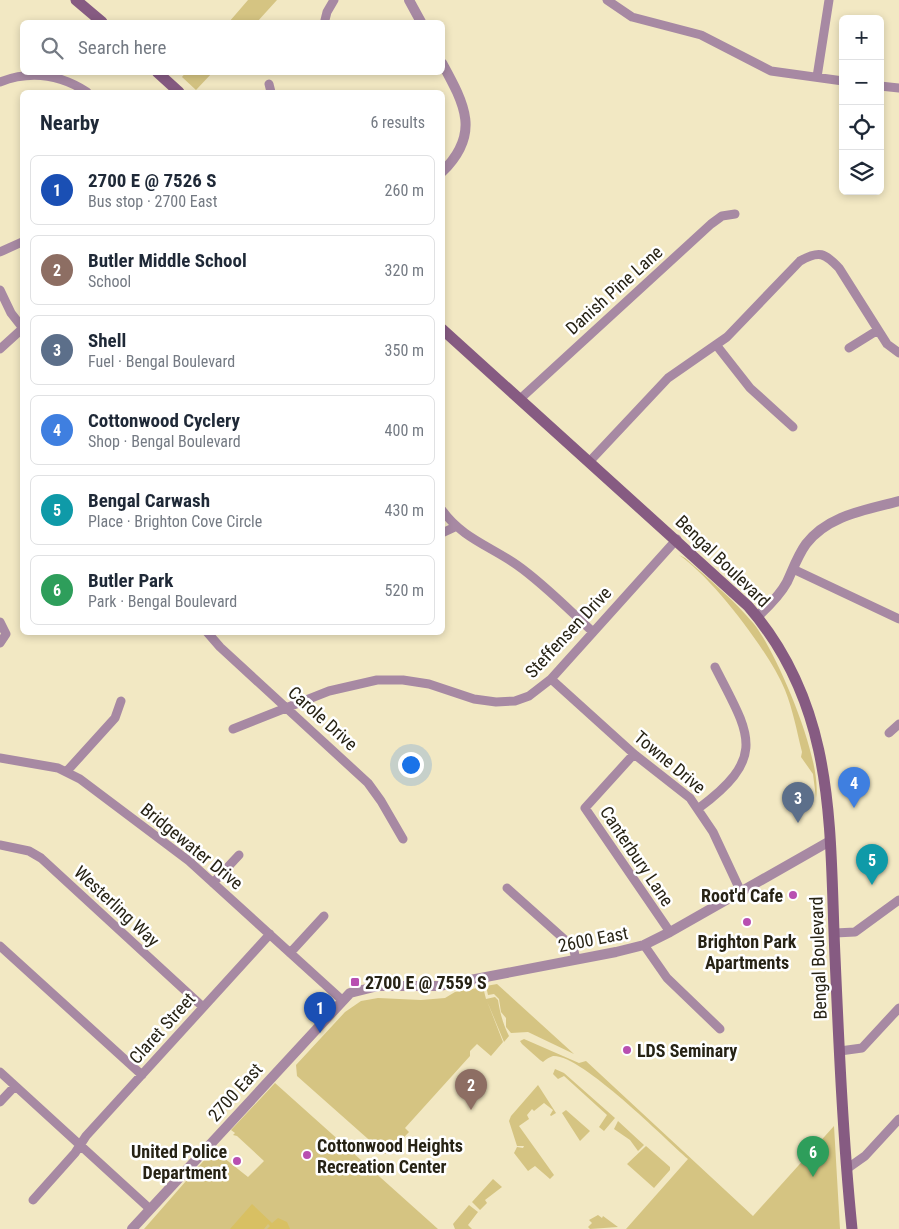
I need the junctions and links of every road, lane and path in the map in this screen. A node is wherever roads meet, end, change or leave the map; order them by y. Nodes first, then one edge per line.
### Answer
1 (76, 0) edge
2 (334, 0) edge
3 (409, 0) edge
4 (829, 0) edge
5 (609, 1) edge
6 (100, 20) edge
7 (325, 20) dead end
8 (419, 20) edge
9 (445, 68) edge
10 (27, 75) edge
11 (46, 75) edge
12 (160, 75) edge
13 (817, 77) junction
14 (839, 80) edge
15 (0, 82) edge
16 (884, 86) edge
17 (899, 88) edge
18 (83, 90) edge
19 (177, 90) edge
20 (445, 168) edge
21 (735, 214) dead end
22 (20, 243) edge
23 (0, 252) edge
24 (0, 290) edge
25 (20, 325) edge
26 (20, 330) edge
27 (878, 330) junction
28 (445, 333) edge
29 (717, 346) junction
30 (849, 348) dead end
31 (0, 349) edge
32 (899, 353) edge
33 (520, 399) junction
34 (793, 427) dead end
35 (590, 461) junction
36 (899, 502) edge
37 (445, 514) edge
38 (455, 527) junction
39 (445, 531) edge
40 (677, 539) junction
41 (793, 569) junction
42 (757, 617) junction
43 (899, 619) edge
44 (0, 622) edge
45 (593, 632) junction
46 (210, 635) edge
47 (0, 643) edge
48 (715, 667) dead end
49 (551, 679) junction
50 (121, 701) dead end
51 (287, 708) junction
52 (899, 724) edge
53 (233, 728) dead end
54 (889, 732) dead end
55 (634, 754) junction
56 (0, 758) edge
57 (67, 771) junction
58 (699, 808) junction
59 (403, 839) dead end
60 (830, 840) junction
61 (0, 845) edge
62 (239, 855) dead end
63 (214, 883) junction
64 (507, 888) dead end
65 (741, 892) junction
66 (899, 900) edge
67 (324, 916) dead end
68 (670, 932) junction
69 (270, 934) junction
70 (835, 934) junction
71 (644, 945) junction
72 (0, 946) edge
73 (290, 953) junction
74 (576, 959) junction
75 (342, 1000) junction
76 (204, 1007) junction
77 (899, 1008) edge
78 (720, 1029) dead end
79 (840, 1051) junction
80 (0, 1072) edge
81 (142, 1075) junction
82 (15, 1086) junction
83 (0, 1102) edge
84 (899, 1119) edge
85 (80, 1145) junction
86 (848, 1168) junction
87 (33, 1200) dead end
88 (150, 1209) junction
89 (132, 1229) edge
90 (852, 1229) edge

1 - 6 main road
2 - 7 street
3 - 8 street
4 - 13 street
5 - 13 street
9 - 20 street
10 - 15 street
11 - 18 street
12 - 19 main road
13 - 14 street
16 - 17 street
21 - 33 street, Danish Pine Lane
22 - 23 street
24 - 25 street
26 - 31 street
27 - 29 street
27 - 30 street
27 - 32 street
28 - 33 main road, Bengal Boulevard
29 - 34 street
29 - 35 street
33 - 35 main road, Bengal Boulevard
35 - 40 main road, Bengal Boulevard
36 - 41 street
37 - 38 street
38 - 39 street
38 - 45 street
40 - 42 main road, Bengal Boulevard
40 - 45 street, Steffensen Drive
41 - 42 street
41 - 43 street
42 - 60 main road, Bengal Boulevard
44 - 47 street
45 - 49 street, Steffensen Drive
46 - 51 street, Carole Drive
48 - 58 street
49 - 51 street, Steffensen Drive
49 - 55 street, Towne Drive
50 - 57 street
51 - 53 street, Steffensen Drive
51 - 59 street, Carole Drive
52 - 54 street
55 - 58 street, Towne Drive
55 - 68 street, Canterbury Lane
56 - 57 street, Bridgewater Drive
57 - 63 street, Bridgewater Drive
58 - 65 street, Towne Drive
60 - 65 street, 2600 East
60 - 70 main road, Bengal Boulevard
61 - 76 street, Westerling Way
62 - 63 street
63 - 69 street, Bridgewater Drive
64 - 74 street
65 - 68 street, 2600 East
66 - 70 street
67 - 73 street
68 - 71 street, 2600 East
69 - 73 street, Bridgewater Drive
69 - 76 street, Claret Street
70 - 79 main road, Bengal Boulevard
71 - 74 street, 2600 East
71 - 78 street
72 - 81 street
73 - 75 street, Bridgewater Drive
74 - 75 street, 2600 East
75 - 88 street, 2700 East
76 - 81 street, Claret Street
77 - 79 street
79 - 86 main road, Bengal Boulevard
80 - 82 street
81 - 85 street, Claret Street
82 - 83 street
82 - 85 street
84 - 86 street
85 - 87 street, Claret Street
85 - 88 street
86 - 90 main road, Bengal Boulevard
88 - 89 street, 2700 East

